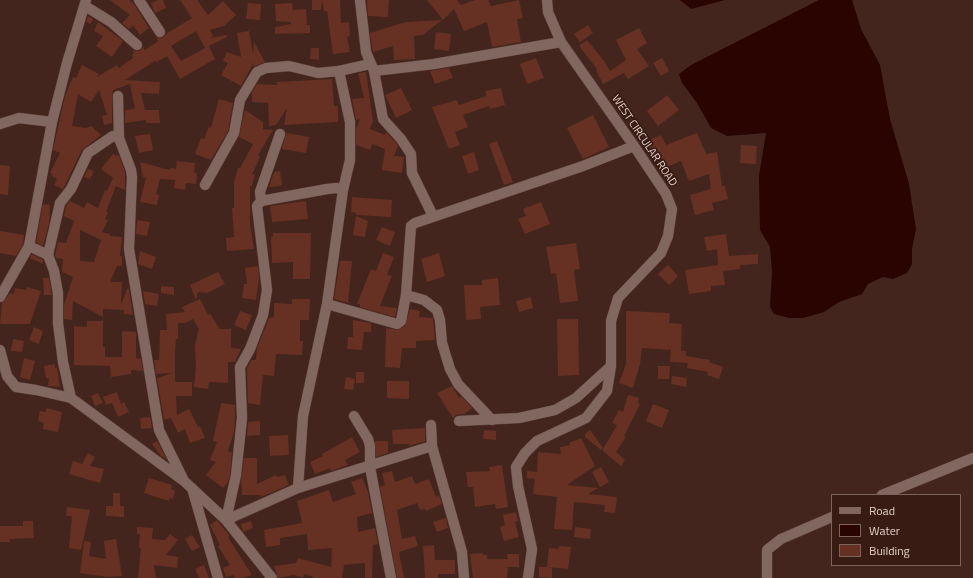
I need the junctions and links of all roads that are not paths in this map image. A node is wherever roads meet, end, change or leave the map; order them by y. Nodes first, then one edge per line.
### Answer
1 (139, 0) edge
2 (360, 0) edge
3 (547, 0) edge
4 (86, 3) edge
5 (160, 32) dead end
6 (561, 42) junction
7 (137, 45) dead end
8 (372, 68) junction
9 (339, 71) junction
10 (118, 96) dead end
11 (52, 122) junction
12 (0, 124) edge
13 (280, 134) dead end
14 (119, 138) junction
15 (634, 146) junction
16 (205, 185) dead end
17 (343, 190) junction
18 (261, 201) junction
19 (433, 216) junction
20 (29, 246) junction
21 (48, 255) junction
22 (406, 295) junction
23 (0, 297) edge
24 (327, 304) junction
25 (0, 350) edge
26 (611, 366) junction
27 (71, 398) junction
28 (354, 416) dead end
29 (492, 420) junction
30 (459, 421) dead end
31 (431, 425) dead end
32 (432, 446) junction
33 (973, 458) edge
34 (370, 467) junction
35 (184, 481) junction
36 (192, 488) junction
37 (298, 488) junction
38 (884, 494) edge
39 (831, 517) edge
40 (226, 520) junction
41 (218, 578) edge
42 (272, 578) edge
43 (391, 578) edge
44 (464, 578) edge
45 (528, 578) edge
46 (767, 578) edge

1 - 5 street
2 - 8 street
3 - 6 street, WEST CIRCULAR ROAD
4 - 7 street
4 - 11 street
6 - 8 street
6 - 15 street, WEST CIRCULAR ROAD
8 - 9 street
8 - 19 street
9 - 16 street
9 - 17 street
10 - 14 street
11 - 12 street
11 - 20 street
13 - 18 street
14 - 21 street
14 - 35 street
15 - 19 street
15 - 26 street, WEST CIRCULAR ROAD
17 - 18 street
17 - 24 street
18 - 40 street
19 - 22 street
20 - 21 street
20 - 23 street
21 - 27 street
22 - 24 street
22 - 29 street
24 - 37 street
25 - 27 street
26 - 29 street
26 - 45 street, WEST CIRCULAR ROAD
27 - 35 street
28 - 34 street
29 - 30 street
31 - 32 street
32 - 34 street
32 - 44 street
33 - 38 street
34 - 37 street
34 - 43 street
35 - 36 street
36 - 40 street
36 - 41 street
37 - 40 street
39 - 46 street
40 - 42 street

